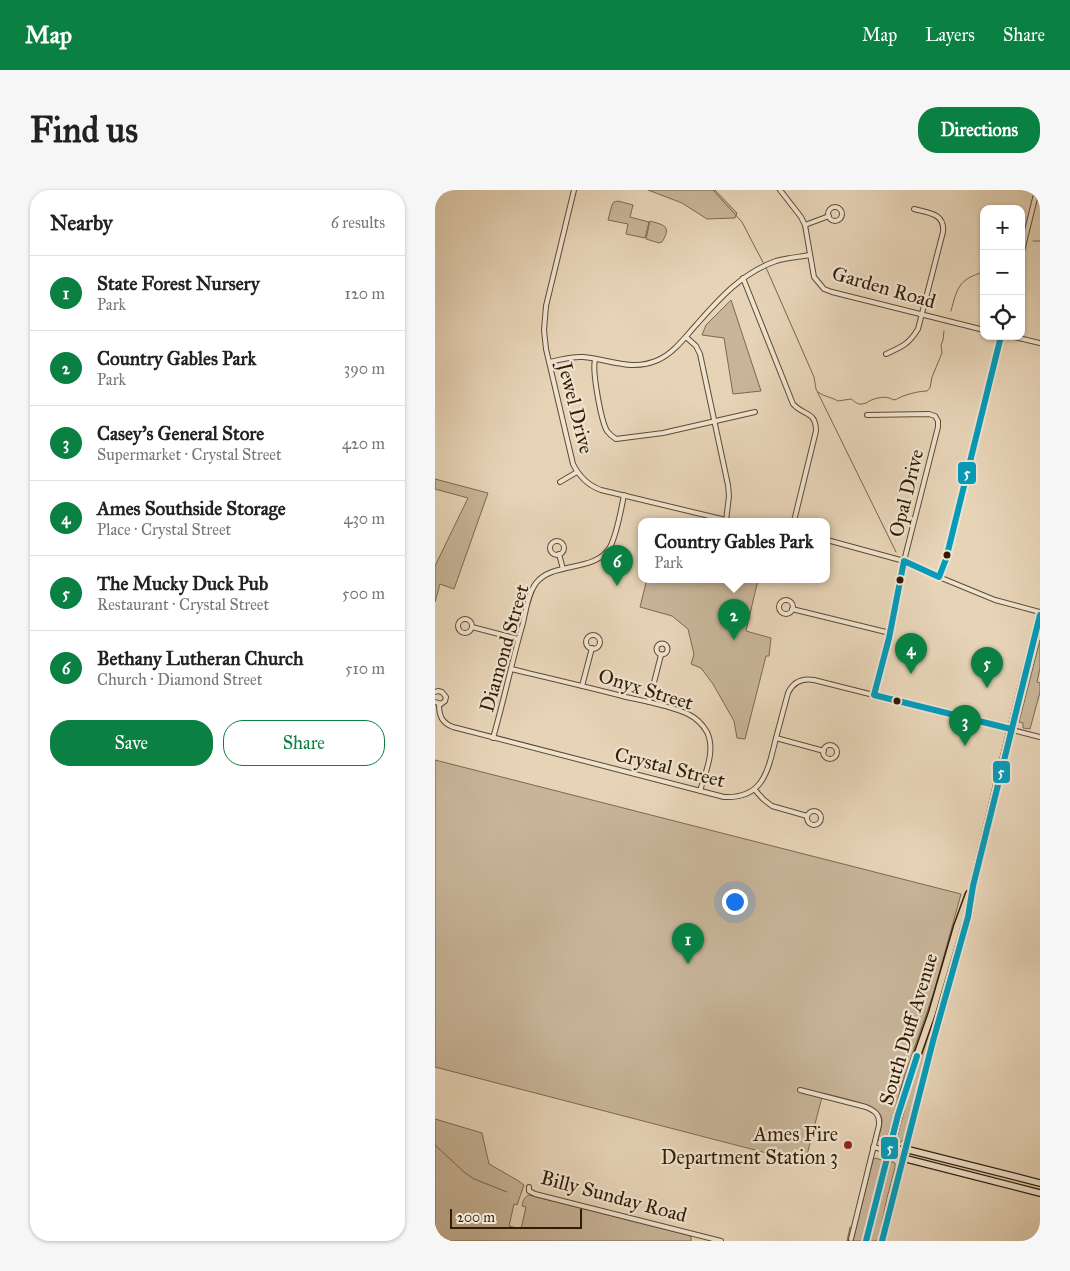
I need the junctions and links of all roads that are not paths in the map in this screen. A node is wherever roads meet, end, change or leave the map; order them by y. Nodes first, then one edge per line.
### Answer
1 (574, 190) edge
2 (780, 190) edge
3 (1037, 190) edge
4 (914, 208) dead end
5 (829, 216) dead end
6 (805, 225) junction
7 (1022, 250) edge
8 (810, 255) junction
9 (743, 278) junction
10 (922, 314) junction
11 (980, 329) edge
12 (686, 337) junction
13 (1000, 340) edge
14 (1025, 340) edge
15 (1040, 343) edge
16 (886, 354) dead end
17 (595, 360) junction
18 (549, 362) junction
19 (755, 412) dead end
20 (867, 415) dead end
21 (715, 421) junction
22 (577, 472) junction
23 (560, 482) dead end
24 (624, 496) junction
25 (714, 518) edge
26 (726, 518) edge
27 (794, 518) edge
28 (830, 541) edge
29 (559, 554) dead end
30 (904, 561) junction
31 (563, 569) junction
32 (939, 577) junction
33 (792, 609) dead end
34 (1040, 614) edge
35 (472, 627) dead end
36 (890, 633) junction
37 (519, 639) junction
38 (592, 648) dead end
39 (661, 655) dead end
40 (511, 669) junction
41 (582, 686) junction
42 (435, 692) edge
43 (875, 695) junction
44 (649, 702) junction
45 (437, 703) edge
46 (1011, 729) junction
47 (1040, 737) edge
48 (493, 738) junction
49 (776, 738) junction
50 (824, 751) dead end
51 (755, 790) junction
52 (700, 791) junction
53 (807, 816) dead end
54 (973, 886) junction
55 (800, 1090) dead end
56 (873, 1147) junction
57 (905, 1149) junction
58 (889, 1151) junction
59 (903, 1158) junction
60 (1040, 1184) edge
61 (529, 1187) dead end
62 (1040, 1193) edge
63 (851, 1239) dead end
64 (721, 1241) edge
65 (866, 1241) edge
66 (882, 1241) edge

1 - 18 street, Jewel Drive
2 - 6 street, Garden Road
3 - 7 street
4 - 10 street
5 - 6 street
6 - 8 street, Garden Road
8 - 9 street
8 - 10 street, Garden Road
9 - 12 street
9 - 27 street
10 - 11 street, Garden Road
10 - 16 street
12 - 17 street
12 - 21 street
13 - 32 street
14 - 15 street
17 - 18 street
17 - 21 street
18 - 22 street, Jewel Drive
19 - 21 street
20 - 30 street, Opal Drive
21 - 26 street
22 - 23 street
22 - 24 street, Jewel Drive
24 - 25 street, Jewel Drive
24 - 31 street, Diamond Street
28 - 30 street
29 - 31 street
30 - 32 street
30 - 36 street, Opal Drive
31 - 37 street, Diamond Street
32 - 34 street
33 - 36 street
34 - 46 main road, South Duff Avenue
35 - 37 street
36 - 43 street, Opal Drive
37 - 40 street, Diamond Street
38 - 41 street
39 - 44 street
40 - 41 street, Onyx Street
40 - 48 street, Diamond Street
41 - 44 street, Onyx Street
42 - 45 street, Crystal Street
43 - 46 street
43 - 49 street
44 - 52 street, Onyx Street
45 - 48 street, Crystal Street
46 - 47 street
46 - 54 main road, South Duff Avenue
48 - 52 street, Crystal Street
49 - 50 street
49 - 51 street
51 - 52 street, Crystal Street
51 - 53 street
54 - 57 main road, South Duff Avenue
54 - 58 main road, South Duff Avenue
55 - 56 street
56 - 58 street
56 - 63 street
57 - 58 main road
57 - 59 main road, South Duff Avenue
57 - 60 main road
58 - 59 main road
58 - 65 main road, South Duff Avenue
59 - 62 main road
59 - 66 main road, South Duff Avenue
61 - 64 street, Billy Sunday Road

